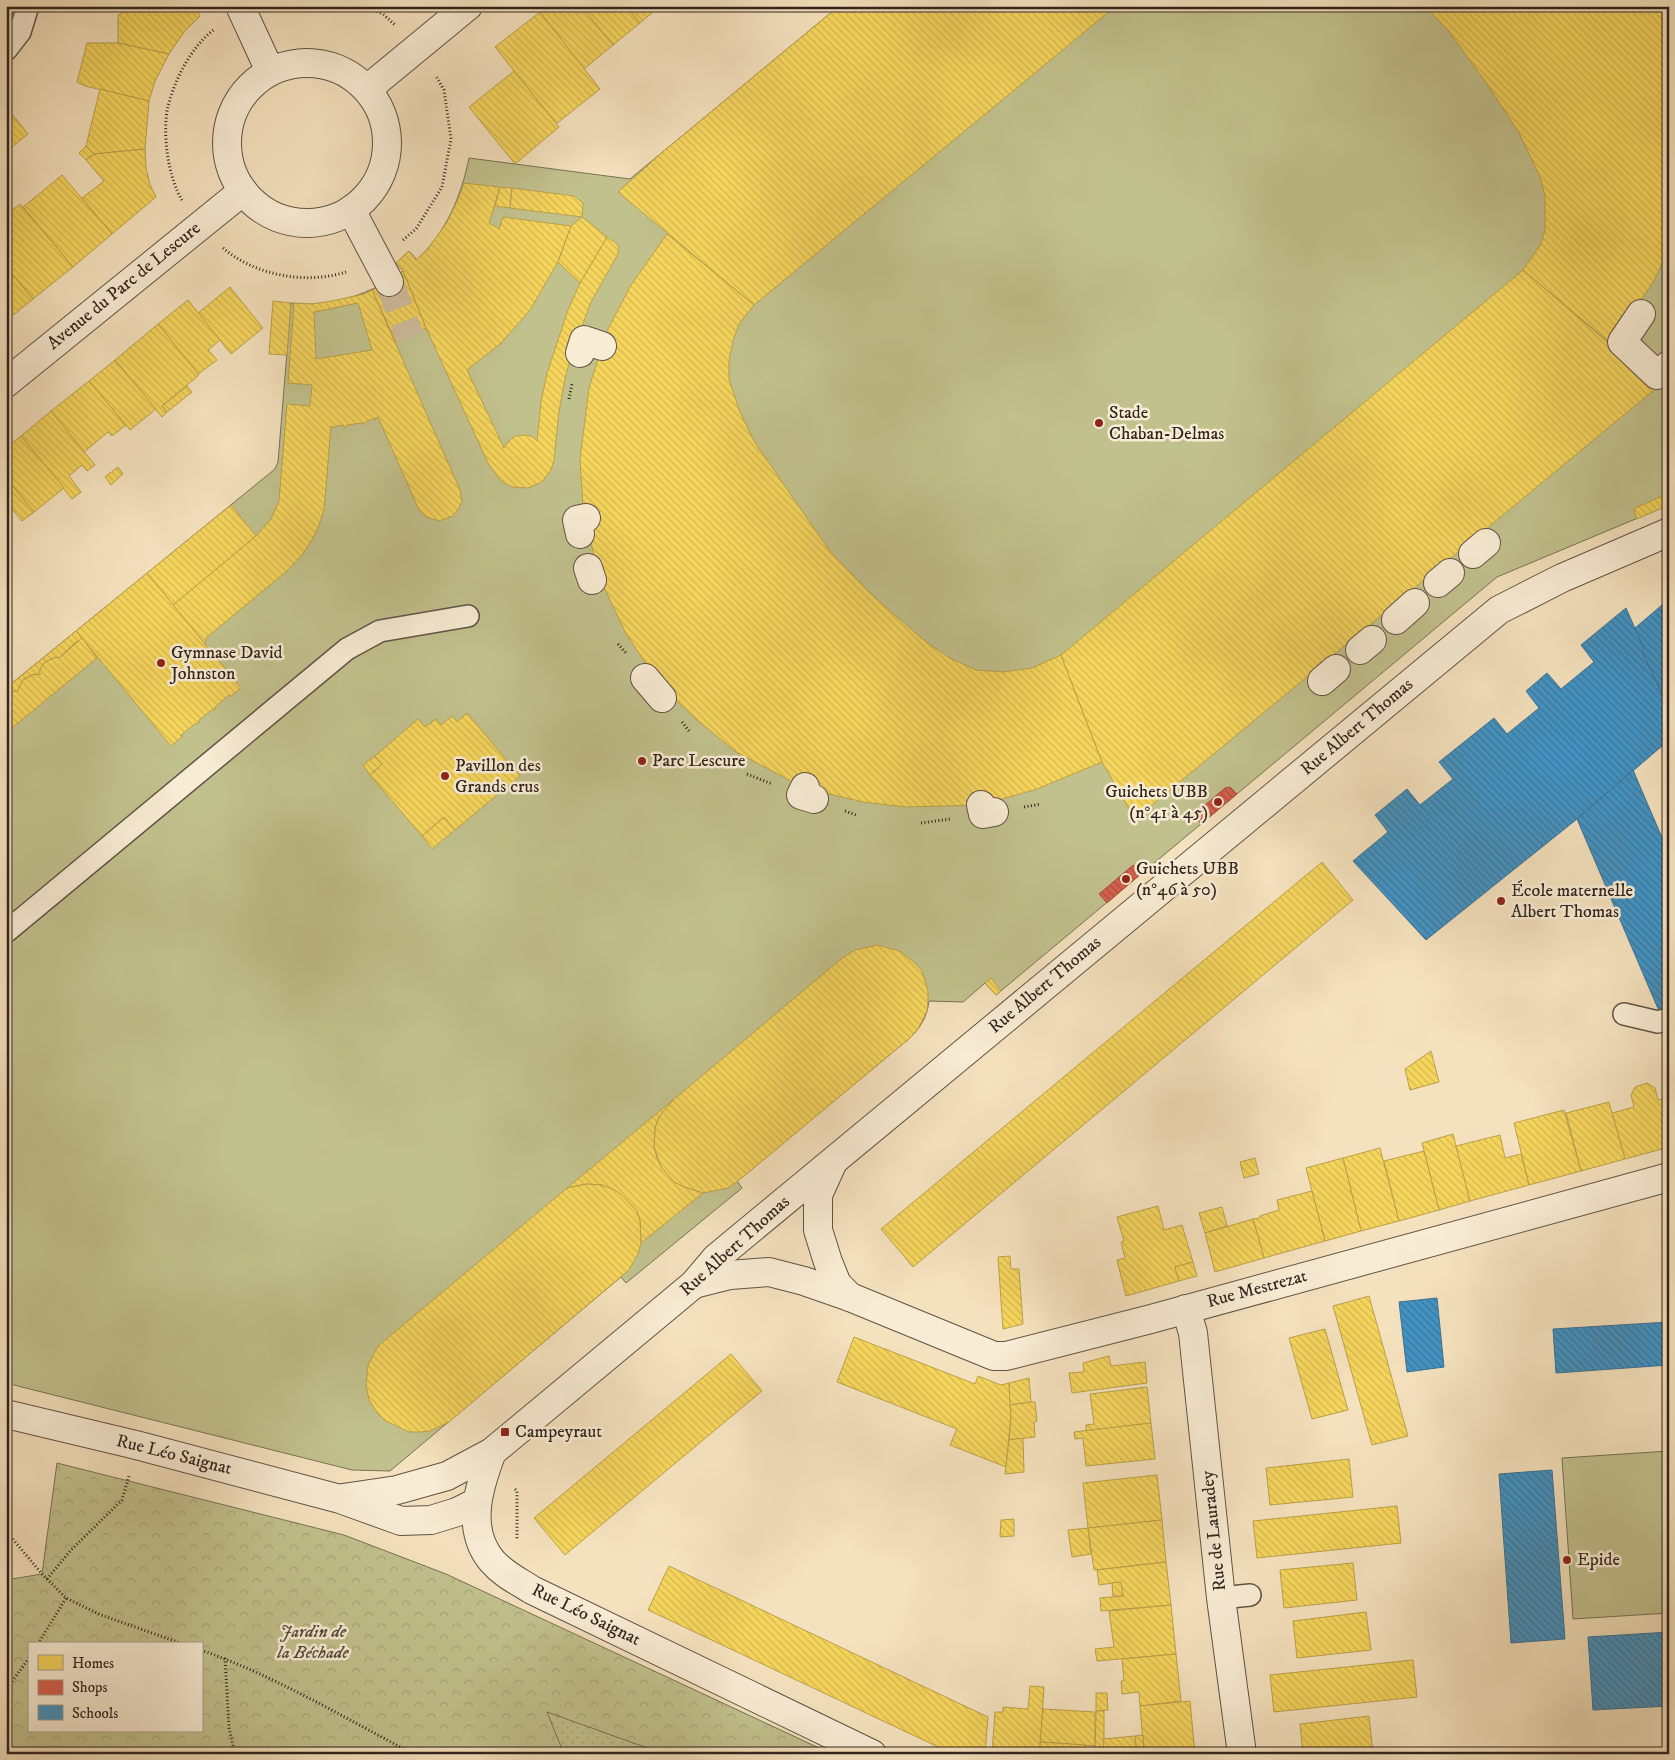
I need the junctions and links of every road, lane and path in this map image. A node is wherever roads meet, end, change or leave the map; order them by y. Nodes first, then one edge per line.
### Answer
1 (28, 6) edge
2 (240, 6) edge
3 (364, 6) edge
4 (468, 6) edge
5 (207, 34) dead end
6 (420, 46) junction
7 (6, 50) edge
8 (270, 71) junction
9 (368, 90) junction
10 (243, 191) junction
11 (350, 210) junction
12 (198, 226) junction
13 (383, 271) junction
14 (1641, 314) dead end
15 (1669, 365) edge
16 (6, 383) edge
17 (1669, 532) edge
18 (468, 616) dead end
19 (747, 774) dead end
20 (802, 793) dead end
21 (982, 812) dead end
22 (921, 823) dead end
23 (6, 932) edge
24 (1624, 1014) dead end
25 (1669, 1019) edge
26 (833, 1160) junction
27 (1669, 1177) edge
28 (694, 1284) junction
29 (850, 1298) junction
30 (1186, 1309) junction
31 (6, 1414) edge
32 (136, 1445) junction
33 (492, 1452) junction
34 (340, 1499) junction
35 (477, 1502) junction
36 (6, 1531) edge
37 (48, 1579) junction
38 (1250, 1595) dead end
39 (66, 1598) junction
40 (1221, 1598) junction
41 (39, 1642) edge
42 (177, 1642) edge
43 (202, 1650) edge
44 (225, 1658) junction
45 (28, 1659) edge
46 (6, 1690) edge
47 (6, 1731) edge
48 (9, 1754) edge
49 (235, 1754) edge
50 (408, 1754) edge
51 (872, 1754) edge
52 (1242, 1754) edge

1 - 7 lane
2 - 8 street
3 - 6 path
4 - 6 street
5 - 12 path
6 - 9 street
6 - 13 path
8 - 9 street
8 - 10 street
9 - 11 street
10 - 11 street
10 - 12 street, Avenue du Parc de Lescure
11 - 13 street
12 - 13 path
12 - 16 street, Avenue du Parc de Lescure
14 - 15 street
17 - 26 street, Rue Albert Thomas
18 - 23 lane
19 - 20 path
21 - 22 path
24 - 25 lane
26 - 28 street, Rue Albert Thomas
26 - 29 street
27 - 30 street, Rue Mestrezat
28 - 29 street, Rue Mestrezat
28 - 33 street, Rue Albert Thomas
29 - 30 street, Rue Mestrezat
30 - 40 street, Rue de Lauradey
31 - 32 street, Rue Léo Saignat
32 - 34 street, Rue Léo Saignat
32 - 37 path
33 - 34 street, Rue Léo Saignat
33 - 35 street, Rue Albert Thomas
34 - 35 street, Rue Léo Saignat
35 - 51 street, Rue Léo Saignat
36 - 37 path
37 - 39 path
38 - 40 lane
39 - 41 path
39 - 42 path
40 - 52 street, Rue de Lauradey
43 - 44 path
44 - 49 path
44 - 50 path
45 - 46 path
47 - 48 path

